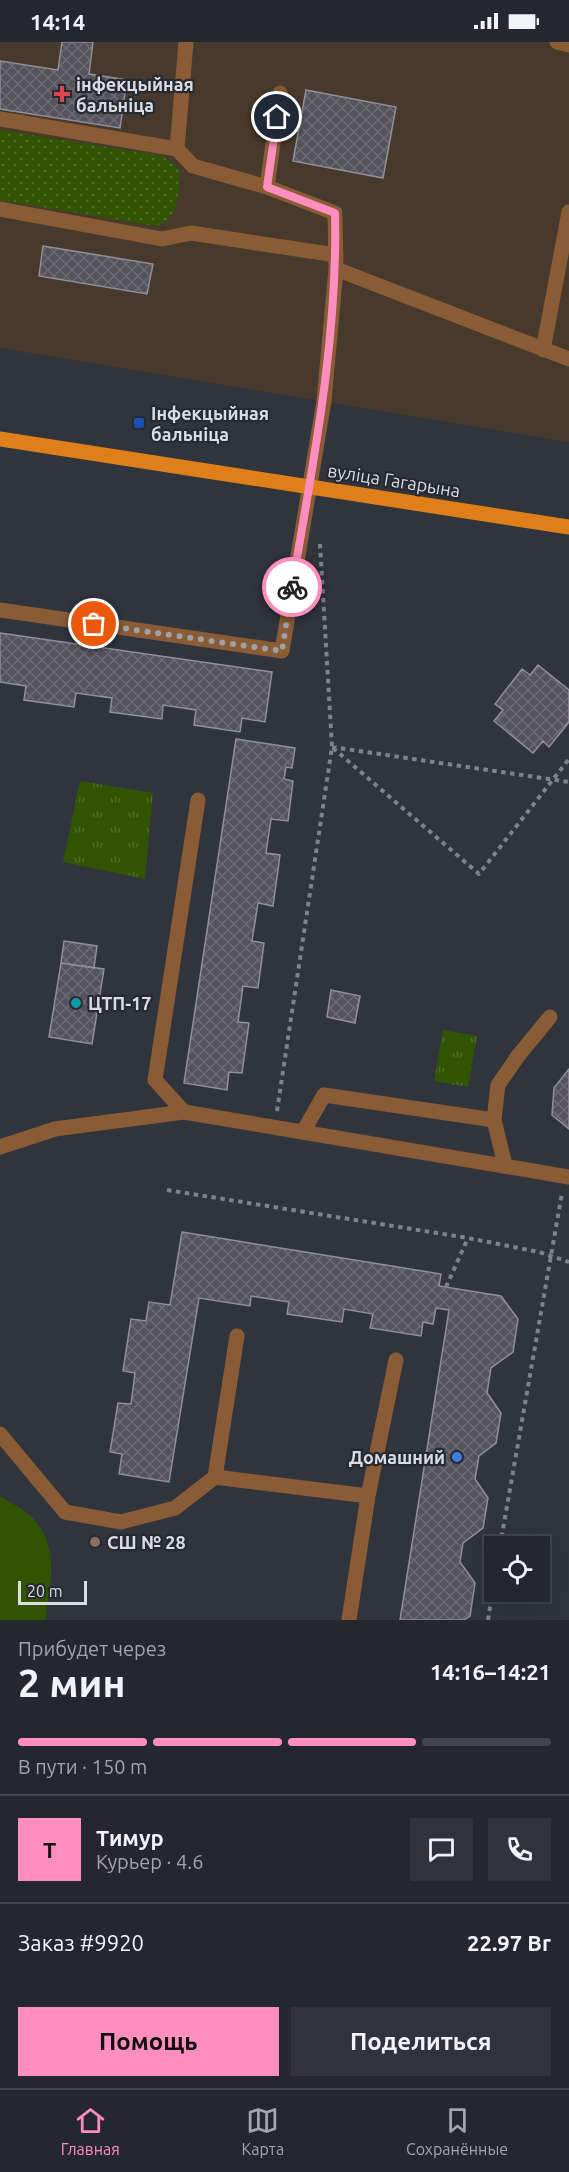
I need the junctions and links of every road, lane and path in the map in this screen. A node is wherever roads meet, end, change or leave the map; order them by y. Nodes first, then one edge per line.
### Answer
1 (186, 42) edge
2 (556, 42) edge
3 (569, 45) edge
4 (280, 93) dead end
5 (0, 119) edge
6 (177, 149) junction
7 (267, 187) junction
8 (0, 208) edge
9 (569, 212) edge
10 (336, 262) junction
11 (543, 350) junction
12 (569, 359) edge
13 (0, 439) edge
14 (308, 487) junction
15 (569, 527) edge
16 (320, 533) dead end
17 (0, 610) edge
18 (332, 747) junction
19 (569, 759) edge
20 (551, 780) junction
21 (569, 782) edge
22 (198, 800) dead end
23 (550, 1017) dead end
24 (184, 1112) junction
25 (494, 1120) junction
26 (274, 1127) junction
27 (303, 1132) junction
28 (0, 1147) edge
29 (505, 1165) junction
30 (567, 1176) edge
31 (167, 1190) dead end
32 (468, 1238) junction
33 (552, 1257) junction
34 (569, 1262) edge
35 (446, 1287) dead end
36 (237, 1336) dead end
37 (396, 1360) dead end
38 (0, 1434) edge
39 (215, 1477) junction
40 (368, 1497) junction
41 (502, 1536) edge
42 (491, 1602) edge
43 (349, 1620) edge
44 (488, 1620) edge

1 - 6 lane
2 - 3 lane
4 - 7 lane
5 - 6 lane
6 - 7 lane
7 - 10 lane
8 - 10 lane
9 - 11 lane
10 - 11 lane
10 - 14 lane
11 - 12 lane
13 - 14 main road, вуліца Гагарына
14 - 15 main road, вуліца Гагарына
14 - 17 lane
16 - 18 path
18 - 20 path
18 - 20 path
18 - 26 path
19 - 20 path
20 - 21 path
22 - 24 lane
23 - 25 lane
24 - 26 lane
24 - 28 lane
25 - 27 lane
25 - 29 lane
26 - 27 lane
27 - 29 lane
29 - 30 lane
30 - 33 path
31 - 32 path
32 - 33 path
32 - 35 path
33 - 34 path
33 - 41 path
36 - 39 lane
37 - 40 lane
38 - 39 lane
39 - 40 lane
40 - 43 lane
42 - 44 path

